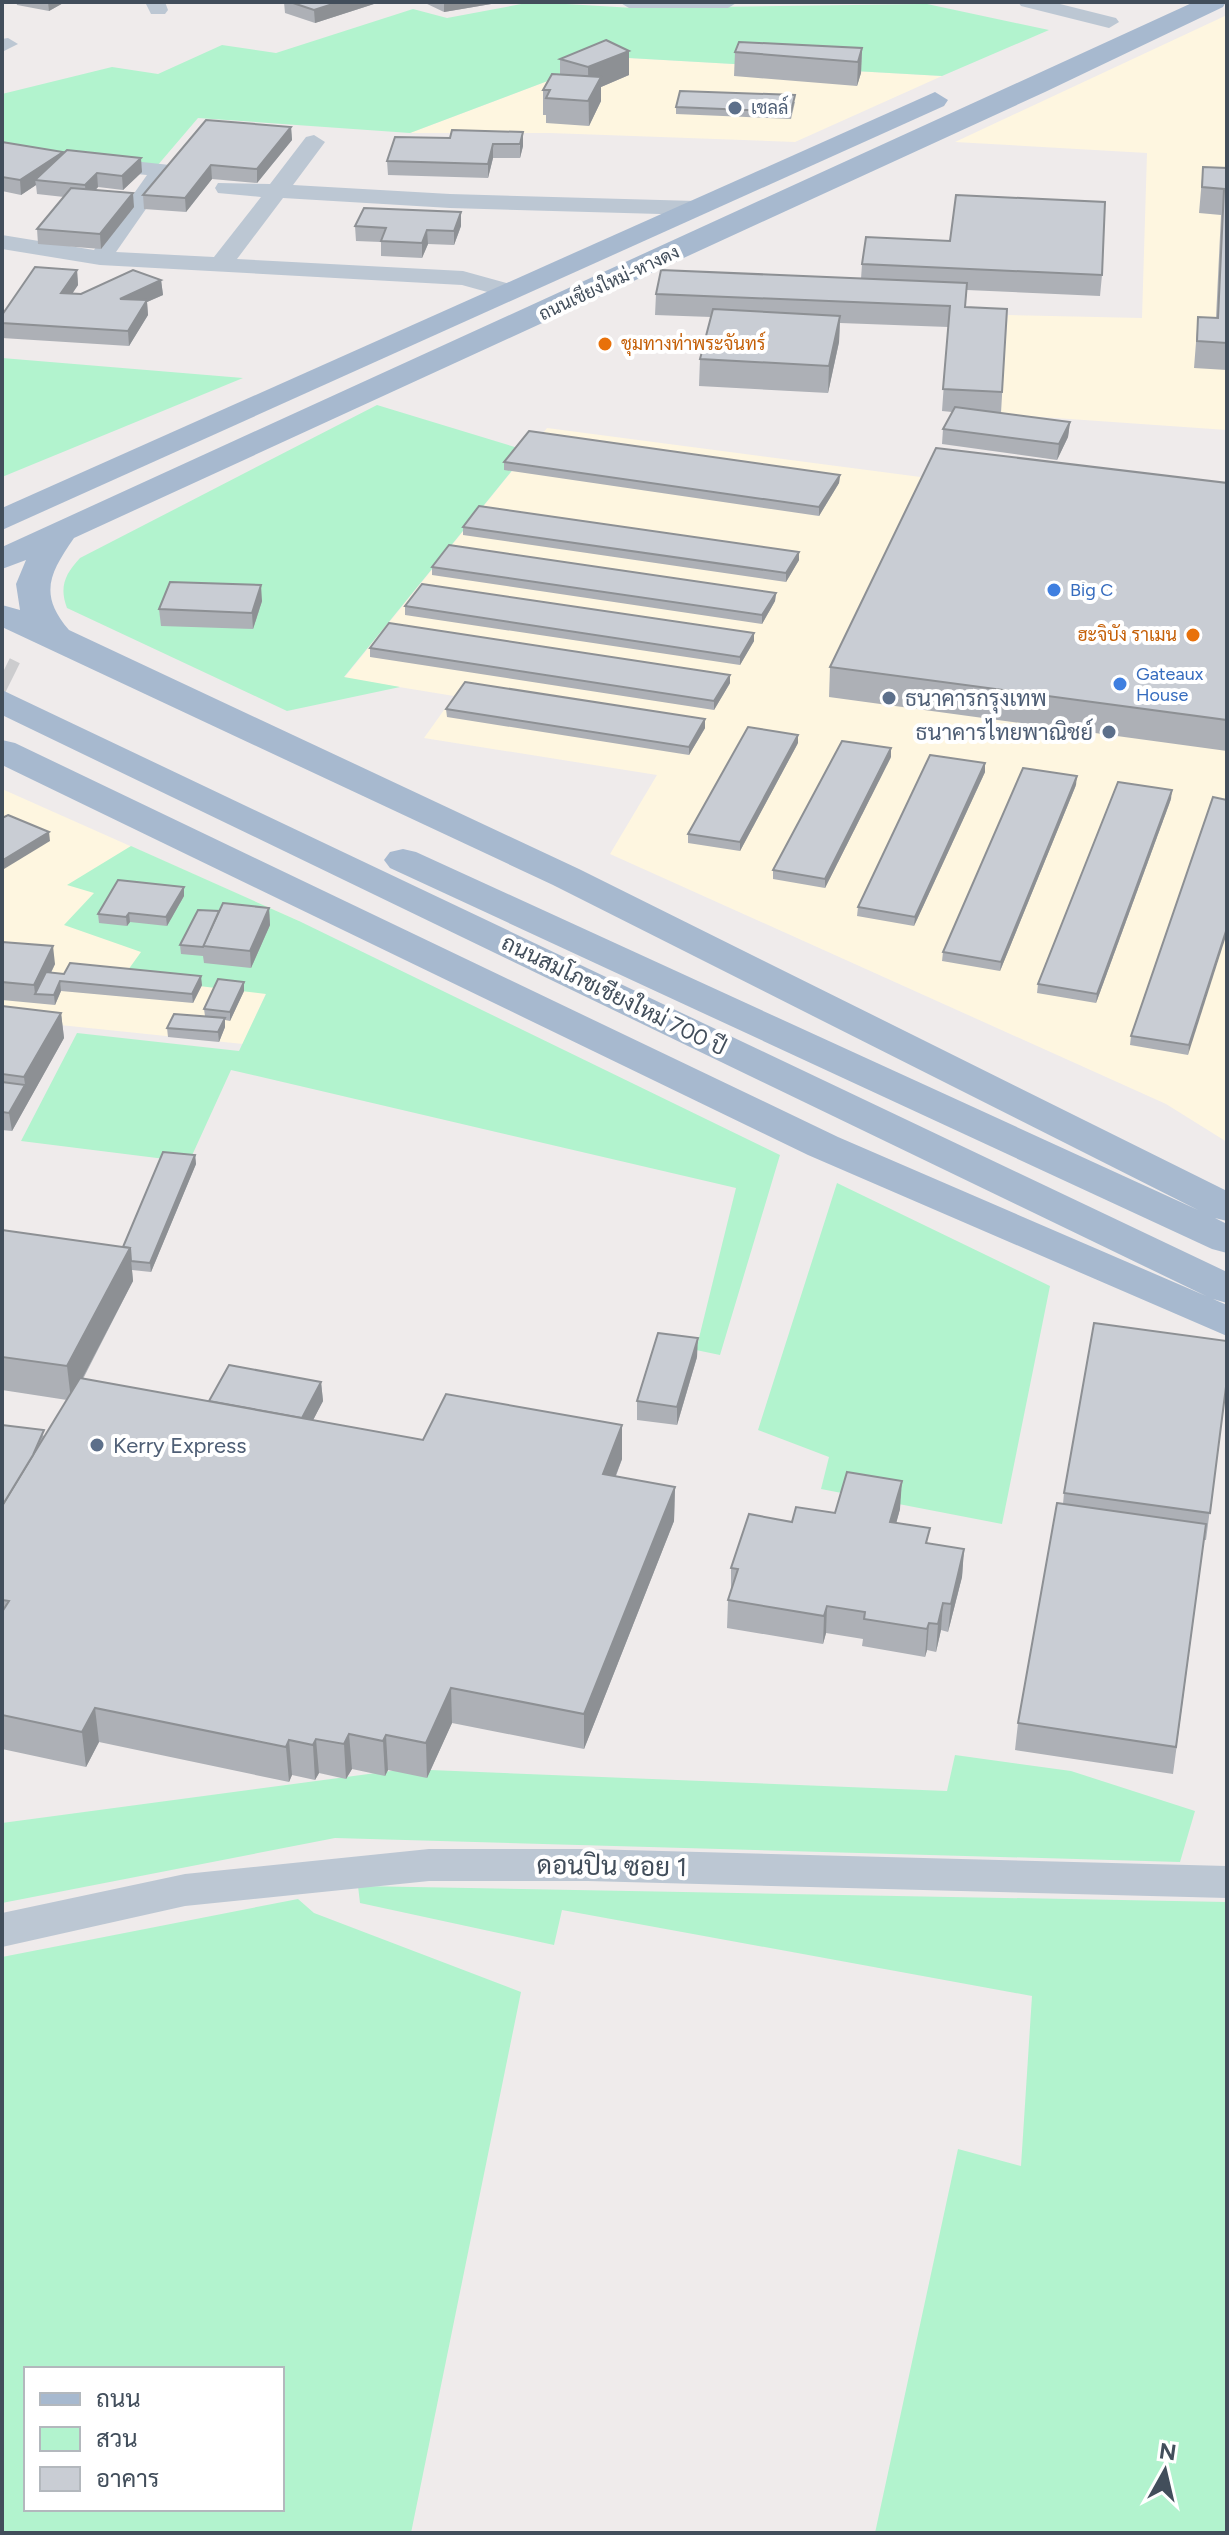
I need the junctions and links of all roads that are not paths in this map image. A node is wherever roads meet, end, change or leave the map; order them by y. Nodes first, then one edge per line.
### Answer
1 (629, 2) edge
2 (657, 2) edge
3 (728, 2) edge
4 (1028, 2) edge
5 (1214, 2) edge
6 (1117, 18) junction
7 (1165, 25) junction
8 (1068, 40) dead end
9 (958, 90) dead end
10 (314, 142) dead end
11 (2, 154) edge
12 (226, 188) edge
13 (278, 191) junction
14 (696, 208) junction
15 (2, 242) edge
16 (100, 258) junction
17 (220, 265) junction
18 (509, 291) junction
19 (38, 504) junction
20 (2, 511) edge
21 (2, 520) edge
22 (63, 531) junction
23 (2, 559) edge
24 (2, 615) edge
25 (2, 628) edge
26 (50, 635) junction
27 (7, 690) edge
28 (2, 751) edge
29 (1227, 1208) edge
30 (1227, 1240) edge
31 (1227, 1289) edge
32 (1227, 1322) edge
33 (1227, 1882) edge
34 (2, 1930) edge

1 - 2 street
2 - 3 street
4 - 6 street
5 - 7 main road, ถนนเชียงใหม่-หางดง
6 - 7 main road
6 - 8 main road
7 - 22 main road, ถนนเชียงใหม่-หางดง
9 - 14 main road, ถนนเชียงใหม่-หางดง
10 - 13 street
11 - 16 street
12 - 13 street
13 - 14 street
13 - 17 street
14 - 18 main road, ถนนเชียงใหม่-หางดง
15 - 16 street
16 - 17 street
17 - 18 street
18 - 19 main road, ถนนเชียงใหม่-หางดง
19 - 20 main road
19 - 21 main road, ถนนเชียงใหม่-หางดง
22 - 23 main road, ถนนเชียงใหม่-หางดง
22 - 26 main road
24 - 26 main road
25 - 26 main road
26 - 29 main road
27 - 30 main road, ถนนสมโภชเชียงใหม่ 700 ปี
27 - 31 main road, ถนนสมโภชเชียงใหม่ 700 ปี
28 - 32 main road
33 - 34 street, ดอนปิน ซอย 1

